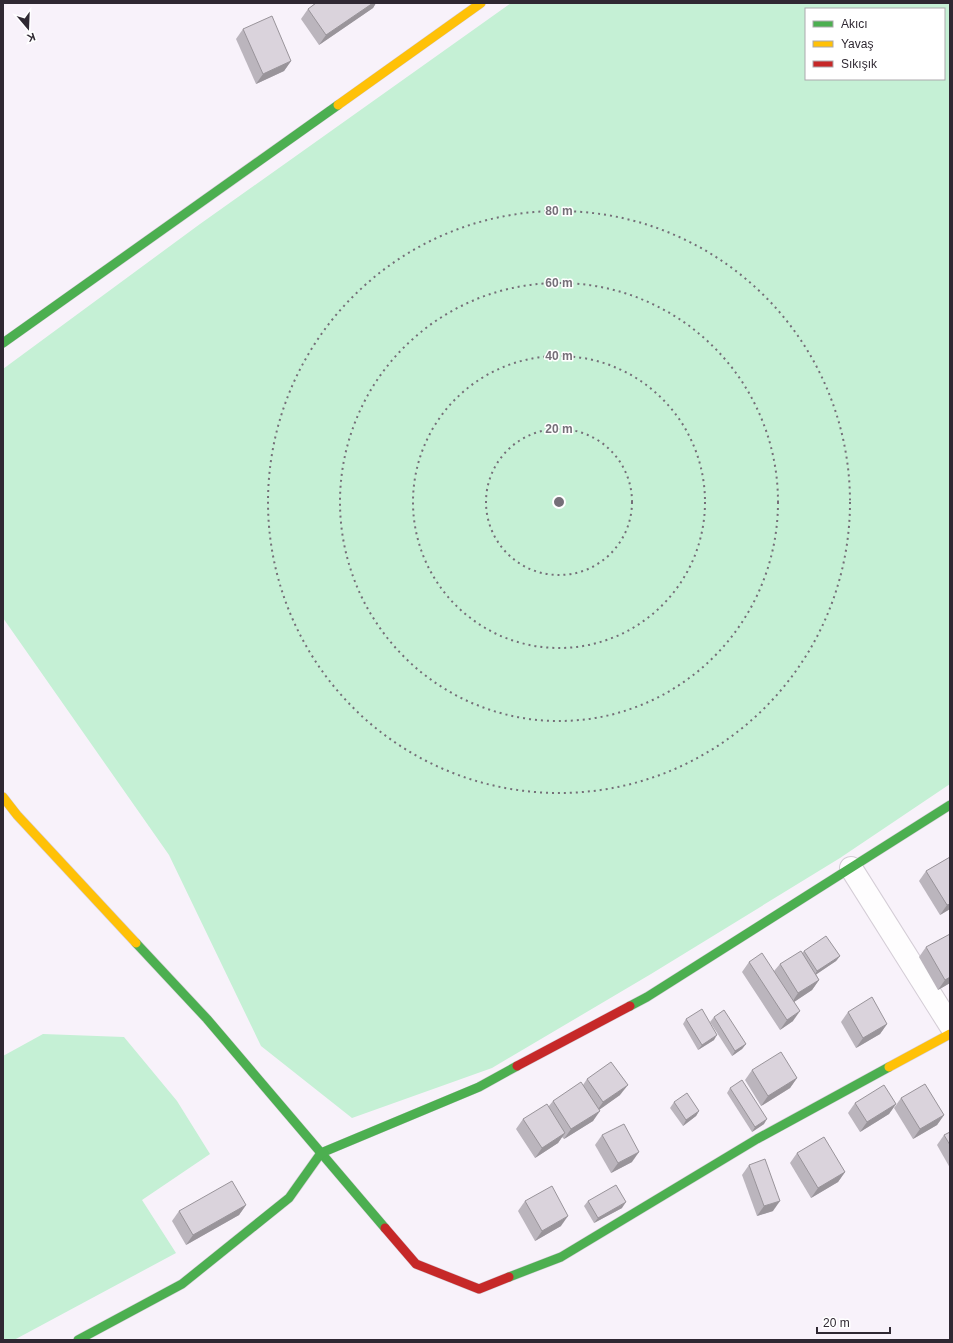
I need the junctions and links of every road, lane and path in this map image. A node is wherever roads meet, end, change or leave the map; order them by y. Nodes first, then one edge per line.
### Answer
1 (481, 3) edge
2 (3, 343) edge
3 (3, 797) edge
4 (950, 805) edge
5 (851, 868) junction
6 (950, 1025) edge
7 (950, 1034) edge
8 (321, 1153) junction
9 (78, 1340) edge

1 - 2 street
3 - 8 street
4 - 5 street
5 - 6 street
5 - 8 street
7 - 8 street
8 - 9 street

